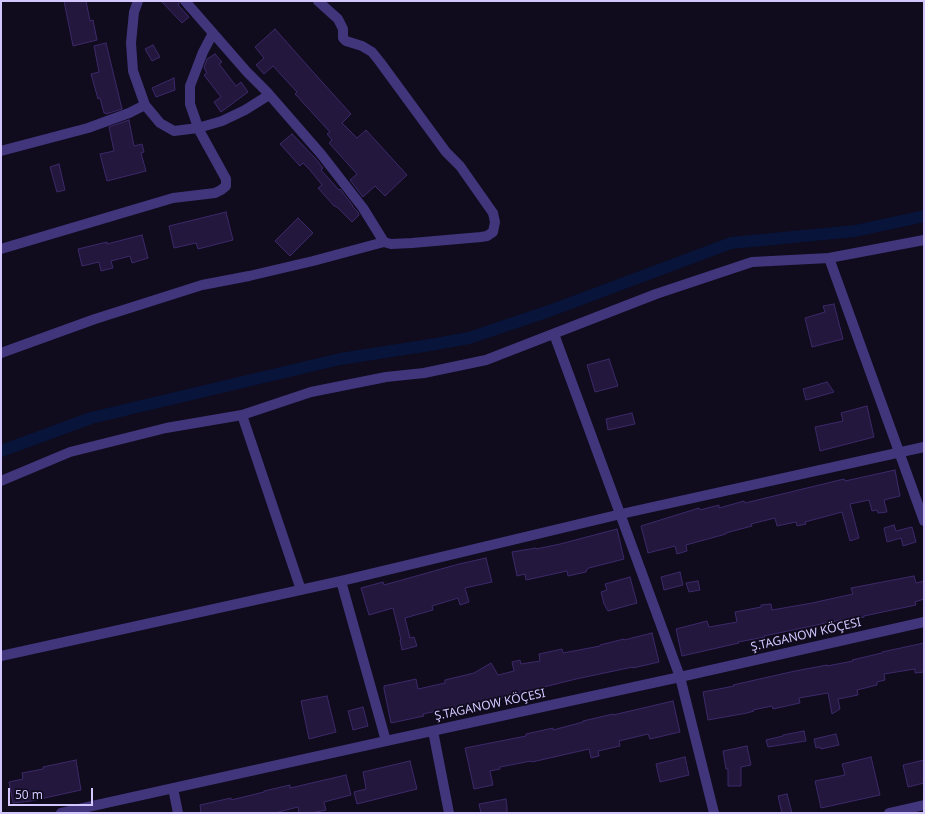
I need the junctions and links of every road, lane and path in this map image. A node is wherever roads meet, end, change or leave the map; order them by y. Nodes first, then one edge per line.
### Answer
1 (138, 1) edge
2 (185, 1) edge
3 (318, 1) edge
4 (213, 33) junction
5 (269, 95) junction
6 (145, 105) junction
7 (198, 128) junction
8 (1, 151) edge
9 (924, 240) edge
10 (384, 242) junction
11 (1, 249) edge
12 (829, 258) junction
13 (554, 334) junction
14 (1, 352) edge
15 (242, 415) junction
16 (924, 447) edge
17 (900, 452) junction
18 (1, 481) edge
19 (621, 514) junction
20 (924, 521) edge
21 (341, 581) junction
22 (301, 590) junction
23 (924, 622) edge
24 (1, 656) edge
25 (680, 677) junction
26 (433, 731) junction
27 (386, 741) junction
28 (173, 788) junction
29 (924, 805) edge
30 (60, 813) edge
31 (178, 813) edge
32 (449, 813) edge
33 (714, 813) edge
34 (889, 813) edge

1 - 6 street
2 - 4 street
3 - 10 street
4 - 5 street
4 - 7 street
5 - 7 street
5 - 10 street
6 - 7 street
6 - 8 street
7 - 11 street
9 - 12 street
10 - 14 street
12 - 13 street
12 - 17 street
13 - 15 street
13 - 19 street
15 - 18 street
15 - 22 street
16 - 17 street
17 - 19 street
17 - 20 street
19 - 21 street
19 - 25 street
21 - 22 street
21 - 27 street
22 - 24 street
23 - 25 street, Ş.TAGANOW KÖÇESI
25 - 26 street, Ş.TAGANOW KÖÇESI
25 - 33 street
26 - 27 street, Ş.TAGANOW KÖÇESI
26 - 32 street
27 - 28 street, Ş.TAGANOW KÖÇESI
28 - 30 street, Ş.TAGANOW KÖÇESI
28 - 31 street
29 - 34 street

